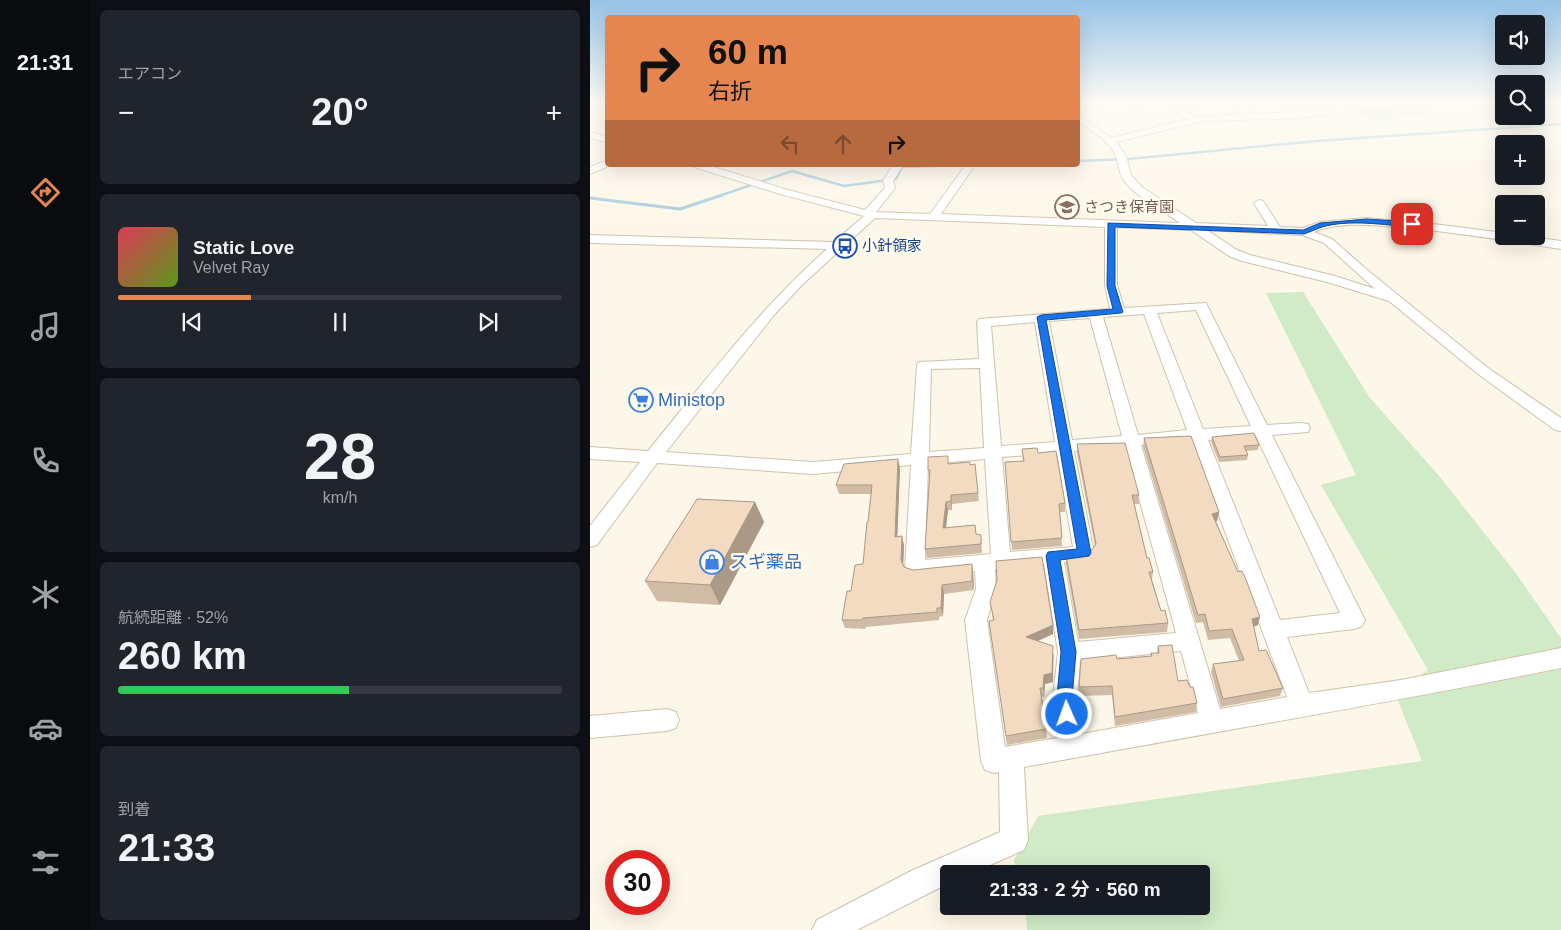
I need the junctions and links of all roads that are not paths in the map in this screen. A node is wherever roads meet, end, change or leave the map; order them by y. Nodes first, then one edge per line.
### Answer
1 (1113, 145) edge
2 (605, 164) edge
3 (703, 167) edge
4 (897, 167) edge
5 (968, 168) dead end
6 (590, 172) edge
7 (1259, 203) dead end
8 (872, 215) junction
9 (933, 217) junction
10 (1111, 224) junction
11 (1197, 227) junction
12 (1276, 230) junction
13 (1304, 232) junction
14 (590, 239) edge
15 (1561, 245) edge
16 (837, 246) junction
17 (1397, 301) junction
18 (1149, 310) junction
19 (1118, 312) junction
20 (1095, 313) junction
21 (1041, 317) junction
22 (987, 363) junction
23 (1561, 426) edge
24 (1302, 428) dead end
25 (1261, 430) junction
26 (1197, 435) junction
27 (1132, 441) junction
28 (1065, 446) junction
29 (590, 453) edge
30 (993, 453) junction
31 (653, 457) junction
32 (921, 458) junction
33 (590, 540) edge
34 (1053, 556) junction
35 (992, 561) junction
36 (1273, 630) junction
37 (1189, 641) junction
38 (1069, 652) junction
39 (1561, 658) edge
40 (1302, 705) junction
41 (667, 720) dead end
42 (1212, 721) junction
43 (590, 727) edge
44 (1070, 747) junction
45 (1011, 757) junction
46 (827, 930) edge

1 - 11 street
2 - 6 street
3 - 8 street
4 - 8 street
5 - 9 street
7 - 12 street
8 - 9 street
8 - 16 street
9 - 10 street
10 - 11 street
10 - 19 street
11 - 12 street
11 - 17 street
12 - 13 street
13 - 15 street
13 - 17 street
14 - 16 street
16 - 31 street
17 - 23 street
18 - 19 street
18 - 25 street
18 - 26 street
19 - 20 street
20 - 21 street
20 - 27 street
21 - 22 street
21 - 28 street
22 - 30 street
22 - 32 street
24 - 25 street
25 - 26 street
25 - 36 street
26 - 27 street
26 - 36 street
27 - 28 street
27 - 37 street
28 - 30 street
28 - 34 street
29 - 31 street
30 - 32 street
30 - 35 street
31 - 32 street
31 - 33 street
32 - 35 street
34 - 35 street
34 - 38 street
35 - 45 street
36 - 40 street
37 - 38 street
37 - 42 street
38 - 44 street
39 - 40 street
40 - 42 street
41 - 43 street
42 - 44 street
44 - 45 street
45 - 46 street

